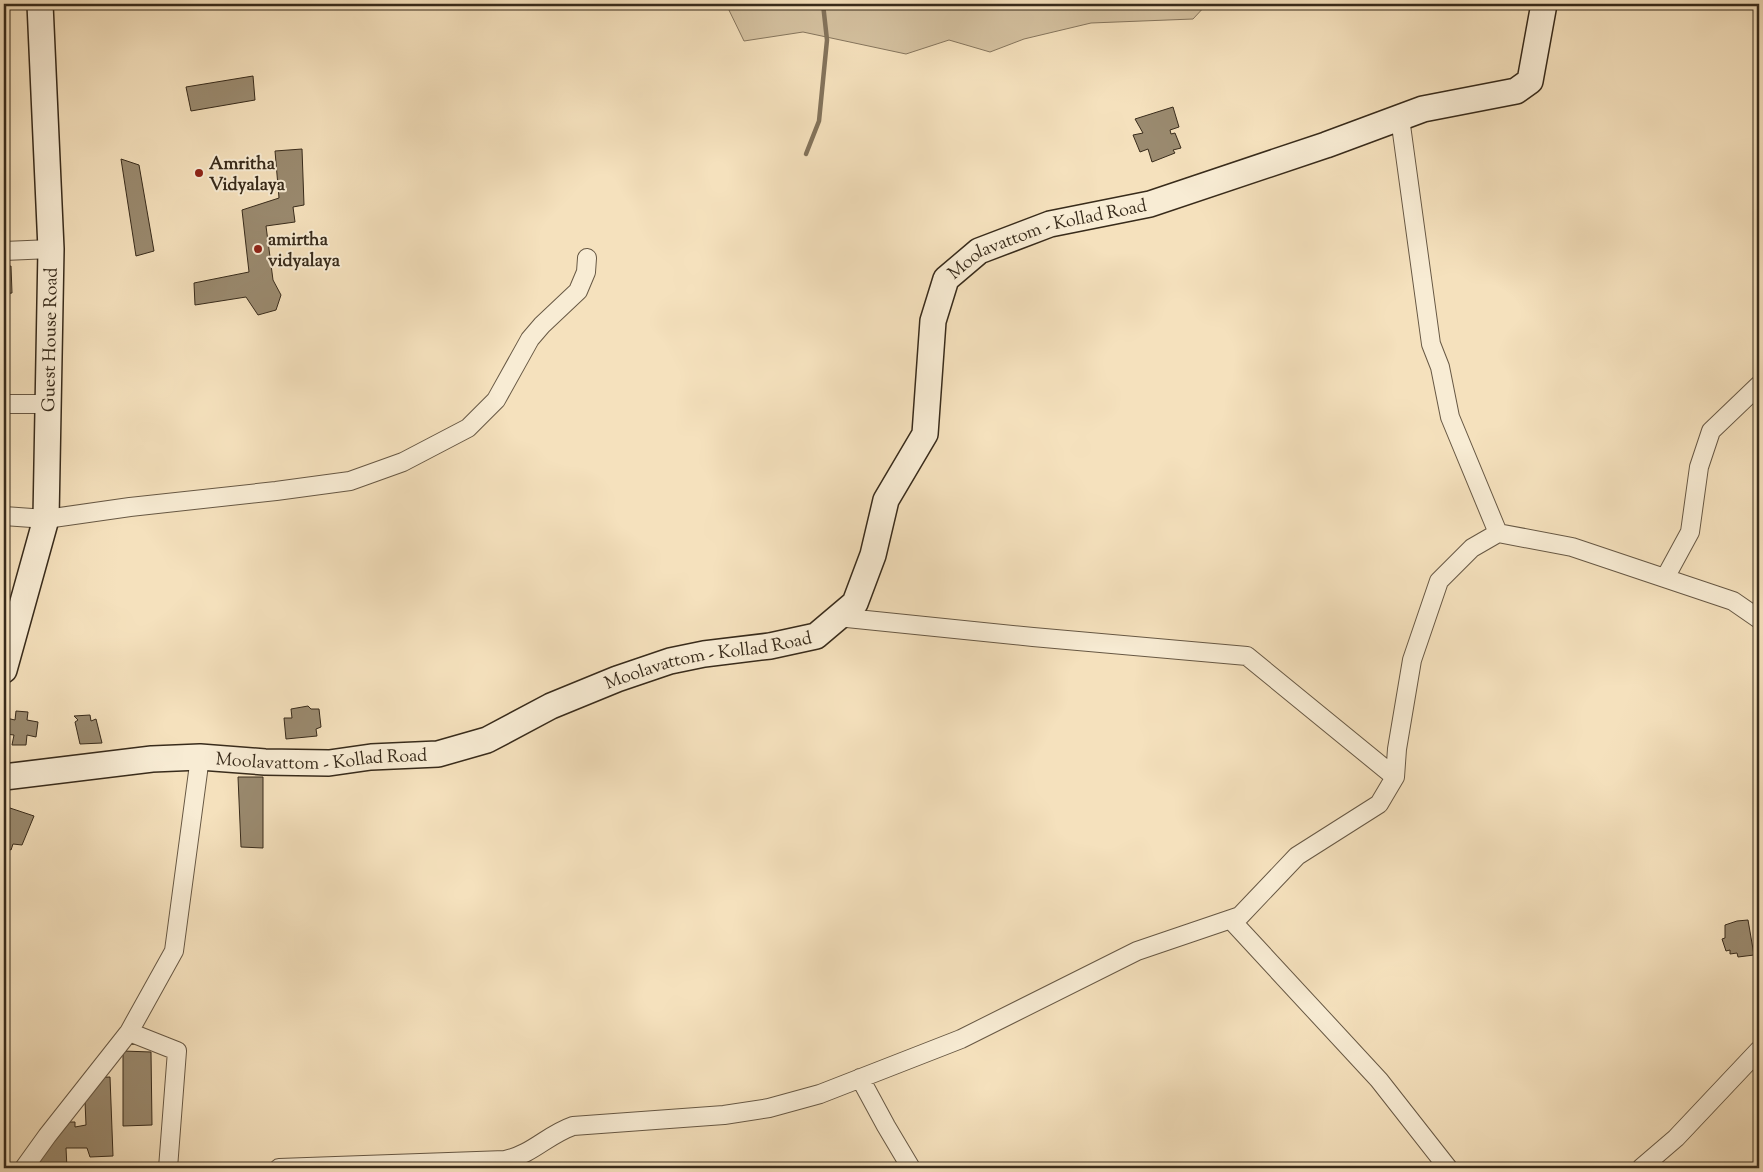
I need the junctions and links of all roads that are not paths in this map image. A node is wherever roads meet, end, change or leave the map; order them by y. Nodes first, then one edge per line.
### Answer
1 (40, 4) edge
2 (1544, 4) edge
3 (1400, 118) junction
4 (51, 250) junction
5 (4, 251) edge
6 (587, 258) dead end
7 (1759, 385) edge
8 (4, 404) edge
9 (49, 404) junction
10 (4, 516) edge
11 (46, 519) junction
12 (1498, 533) junction
13 (1665, 578) junction
14 (837, 617) junction
15 (1759, 619) edge
16 (4, 670) edge
17 (200, 757) junction
18 (4, 777) edge
19 (1395, 777) junction
20 (1231, 920) junction
21 (129, 1032) junction
22 (1759, 1050) edge
23 (860, 1078) junction
24 (24, 1168) edge
25 (168, 1168) edge
26 (279, 1168) edge
27 (911, 1168) edge
28 (1448, 1168) edge
29 (1641, 1168) edge

1 - 4 main road, Guest House Road
2 - 3 main road, Moolavattom - Kollad Road
3 - 12 street
3 - 14 main road, Moolavattom - Kollad Road
4 - 5 street
4 - 9 main road, Guest House Road
6 - 11 street
7 - 13 street
8 - 9 street
9 - 11 main road, Guest House Road
10 - 11 street
11 - 16 main road, Guest House Road
12 - 13 street
12 - 19 street
13 - 15 street
14 - 17 main road, Moolavattom - Kollad Road
14 - 19 street
17 - 18 main road, Moolavattom - Kollad Road
17 - 21 street
19 - 20 street
20 - 23 street
20 - 28 street
21 - 24 street
21 - 25 street
22 - 29 street
23 - 26 street
23 - 27 street

